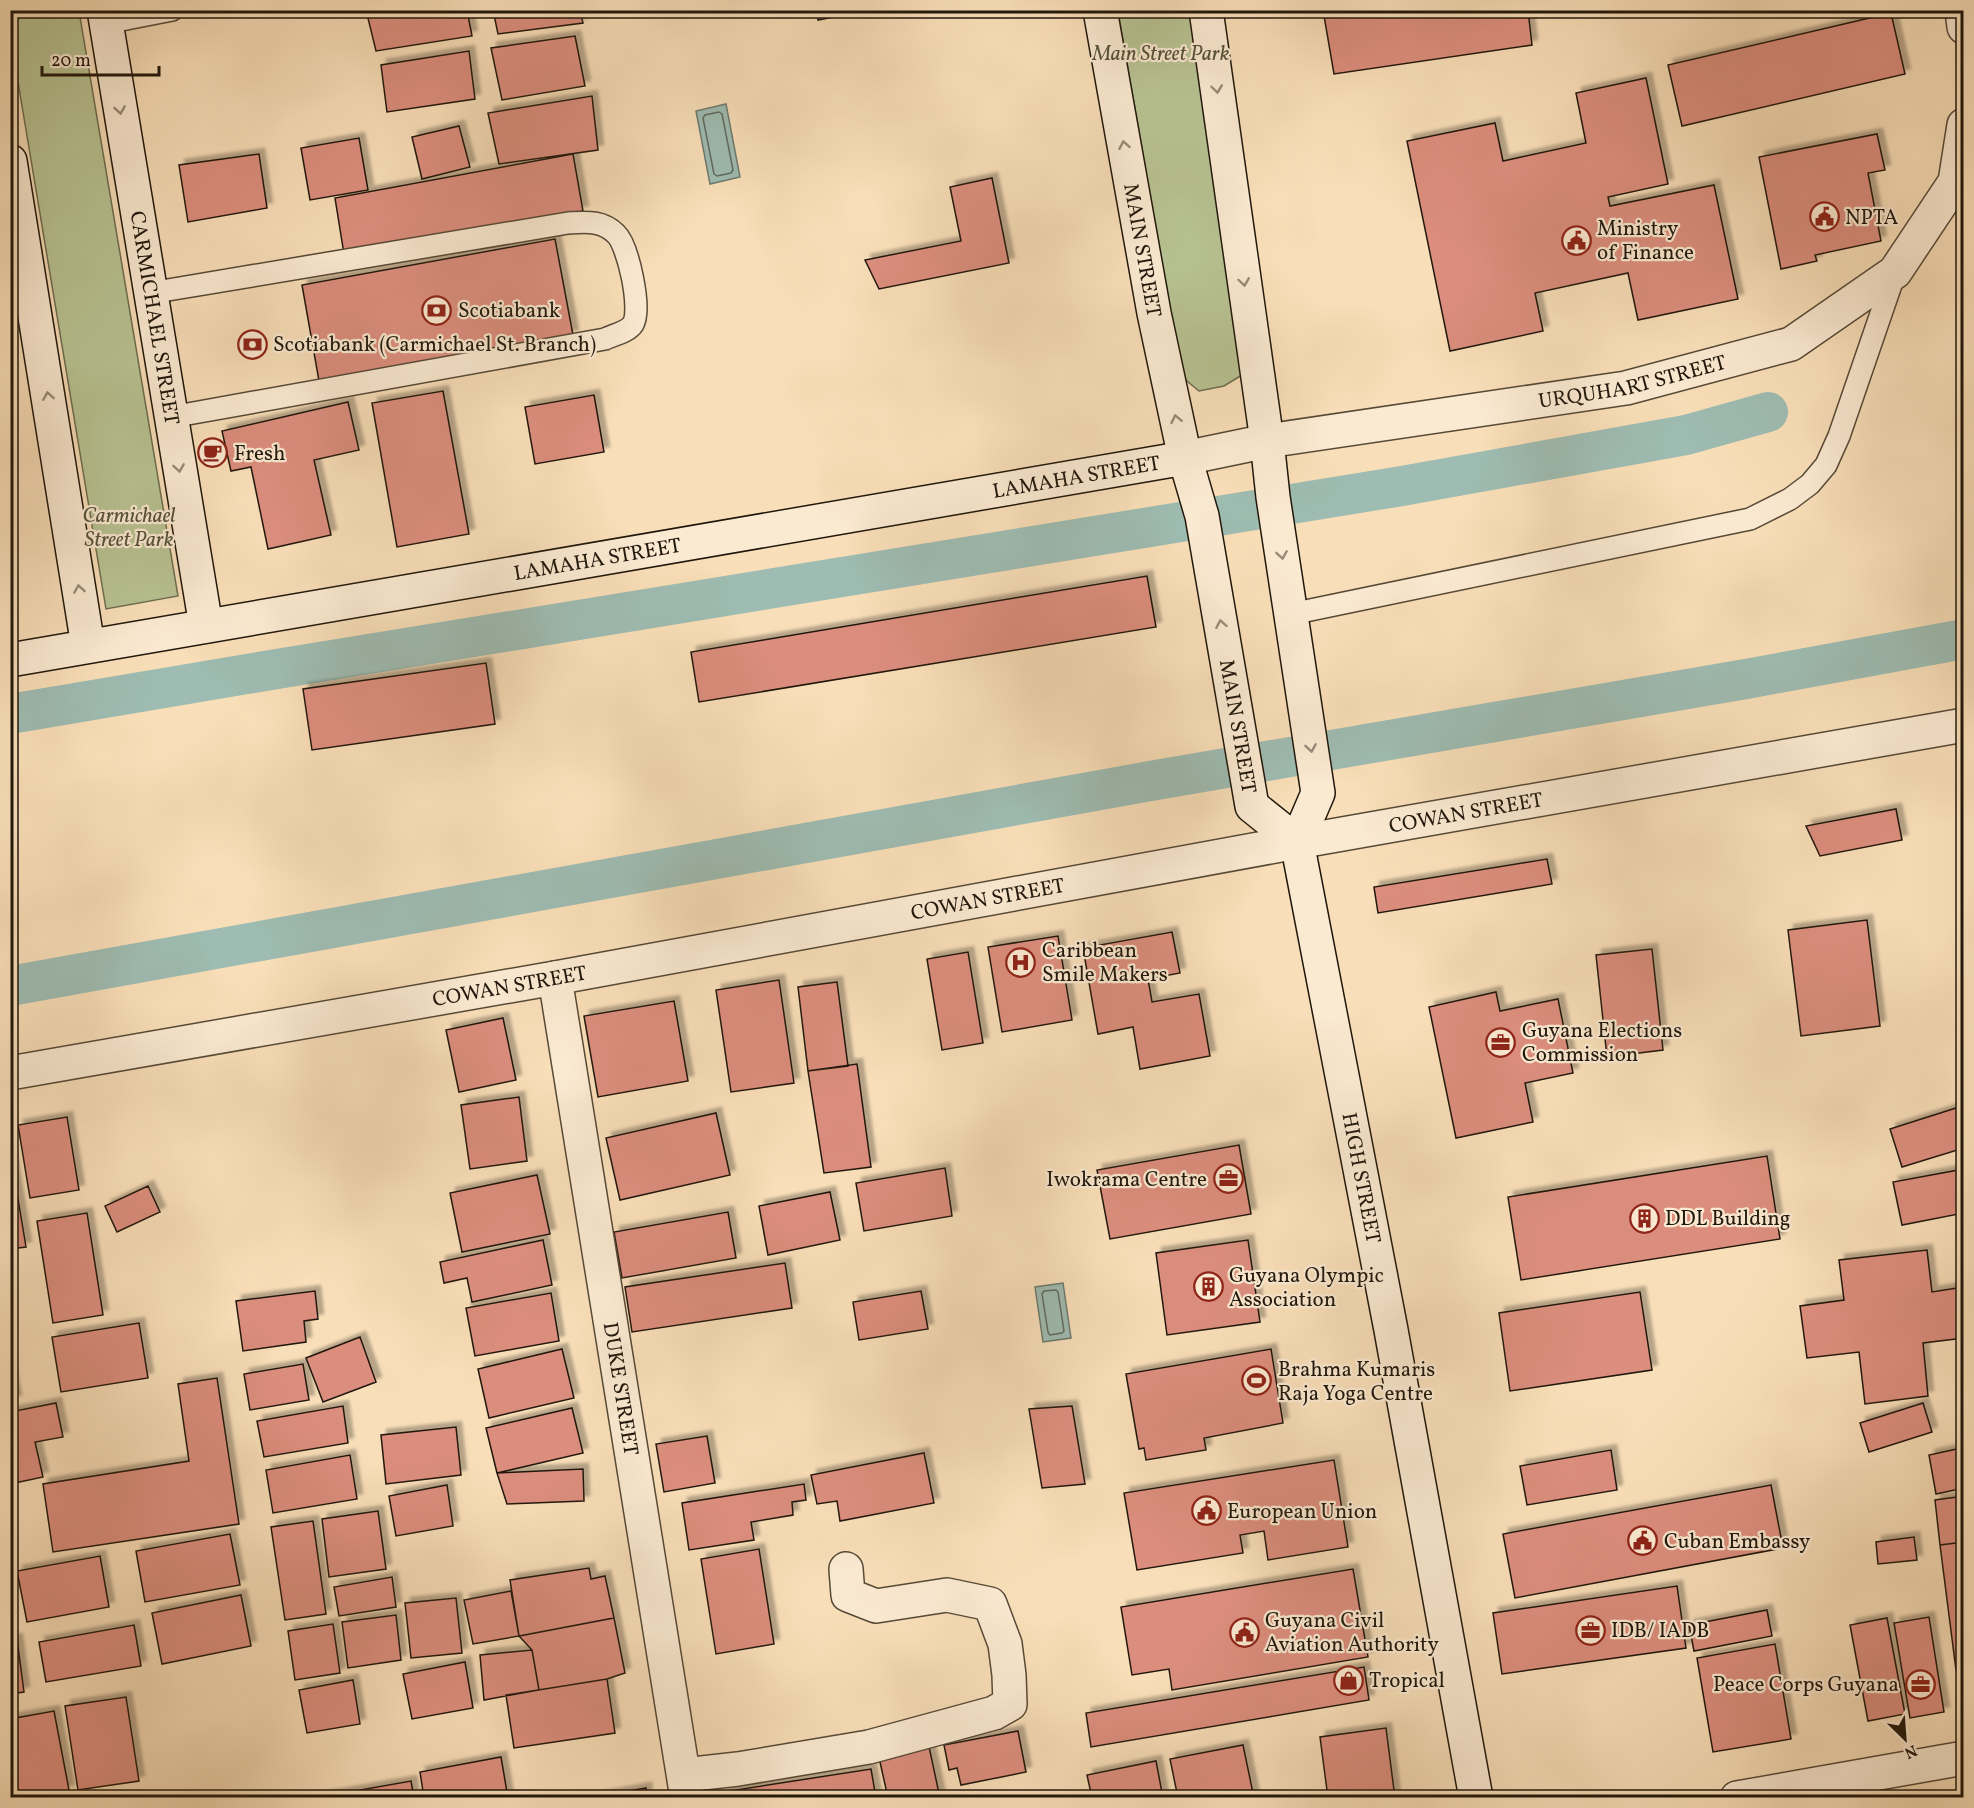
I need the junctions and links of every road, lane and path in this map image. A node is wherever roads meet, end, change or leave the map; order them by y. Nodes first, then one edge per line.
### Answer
1 (172, 10) edge
2 (1100, 10) edge
3 (1206, 10) edge
4 (1962, 10) edge
5 (105, 17) edge
6 (1964, 27) edge
7 (1964, 125) edge
8 (10, 161) edge
9 (1895, 272) junction
10 (150, 293) junction
11 (171, 417) junction
12 (1267, 441) junction
13 (1185, 458) junction
14 (1291, 614) junction
15 (206, 626) junction
16 (88, 646) junction
17 (10, 660) edge
18 (1964, 725) edge
19 (1297, 842) junction
20 (555, 978) junction
21 (10, 1073) edge
22 (846, 1569) dead end
23 (1964, 1758) edge
24 (685, 1786) edge
25 (1476, 1797) edge
26 (1737, 1797) edge

1 - 5 lane
13 -> 2 street, MAIN STREET
3 -> 12 street
4 - 6 street
5 -> 10 street, CARMICHAEL STREET
7 - 9 street, URQUHART STREET
16 -> 8 street
9 - 12 street, URQUHART STREET
9 - 14 lane
10 - 11 street, CARMICHAEL STREET
10 - 11 lane
11 -> 15 street, CARMICHAEL STREET
12 - 13 street, URQUHART STREET
12 -> 14 street
13 - 15 street, LAMAHA STREET
19 -> 13 street, MAIN STREET
14 -> 19 street
15 - 16 street, LAMAHA STREET
16 - 17 street, LAMAHA STREET
18 - 19 street, COWAN STREET
19 - 20 street, COWAN STREET
19 - 25 street, HIGH STREET
20 - 21 street, COWAN STREET
20 - 24 street, DUKE STREET
22 - 24 street
23 - 26 street

